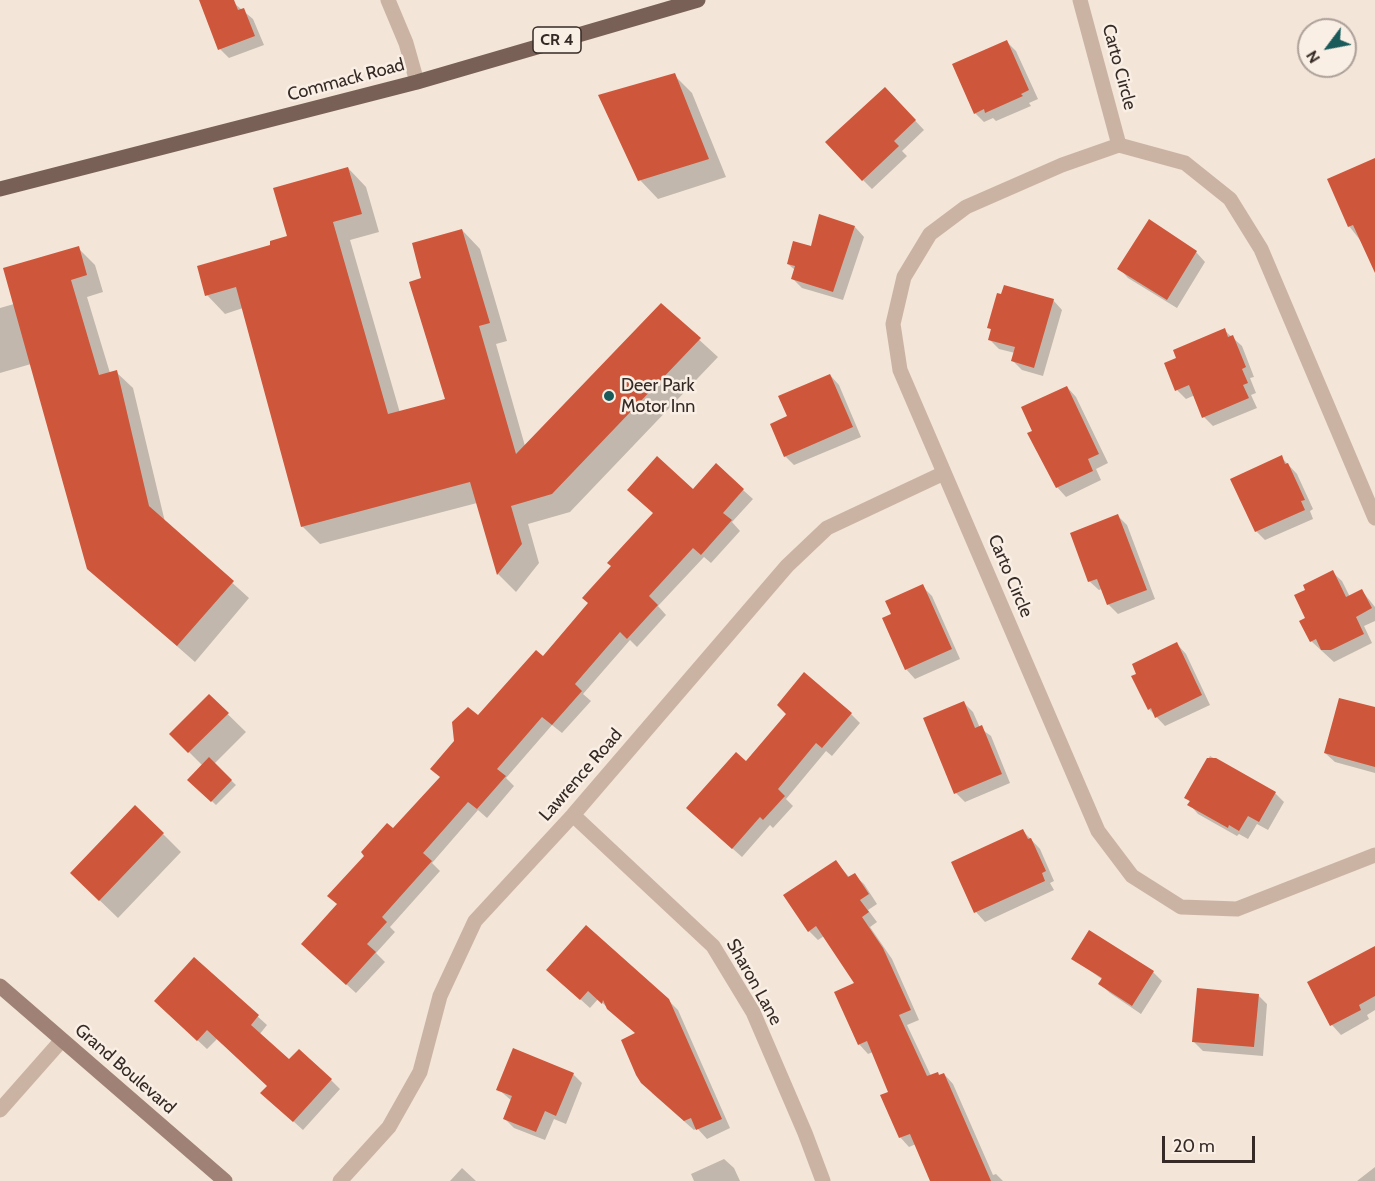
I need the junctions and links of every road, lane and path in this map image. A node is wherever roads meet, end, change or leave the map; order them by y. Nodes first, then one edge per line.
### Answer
1 (388, 0) edge
2 (698, 0) edge
3 (1080, 0) edge
4 (417, 82) junction
5 (1119, 145) junction
6 (0, 189) edge
7 (944, 473) junction
8 (1375, 518) edge
9 (573, 815) junction
10 (1375, 855) edge
11 (0, 986) edge
12 (62, 1041) junction
13 (0, 1110) edge
14 (225, 1181) edge
15 (340, 1181) edge
16 (823, 1181) edge

1 - 4 street
2 - 4 main road, Commack Road / CR 4
3 - 5 street, Carto Circle
4 - 6 main road, Commack Road / CR 4
5 - 7 street, Carto Circle
5 - 8 street
7 - 9 street, Lawrence Road
7 - 10 street, Carto Circle
9 - 15 street, Lawrence Road
9 - 16 street, Sharon Lane
11 - 12 street, Grand Boulevard
12 - 13 street
12 - 14 street, Grand Boulevard

